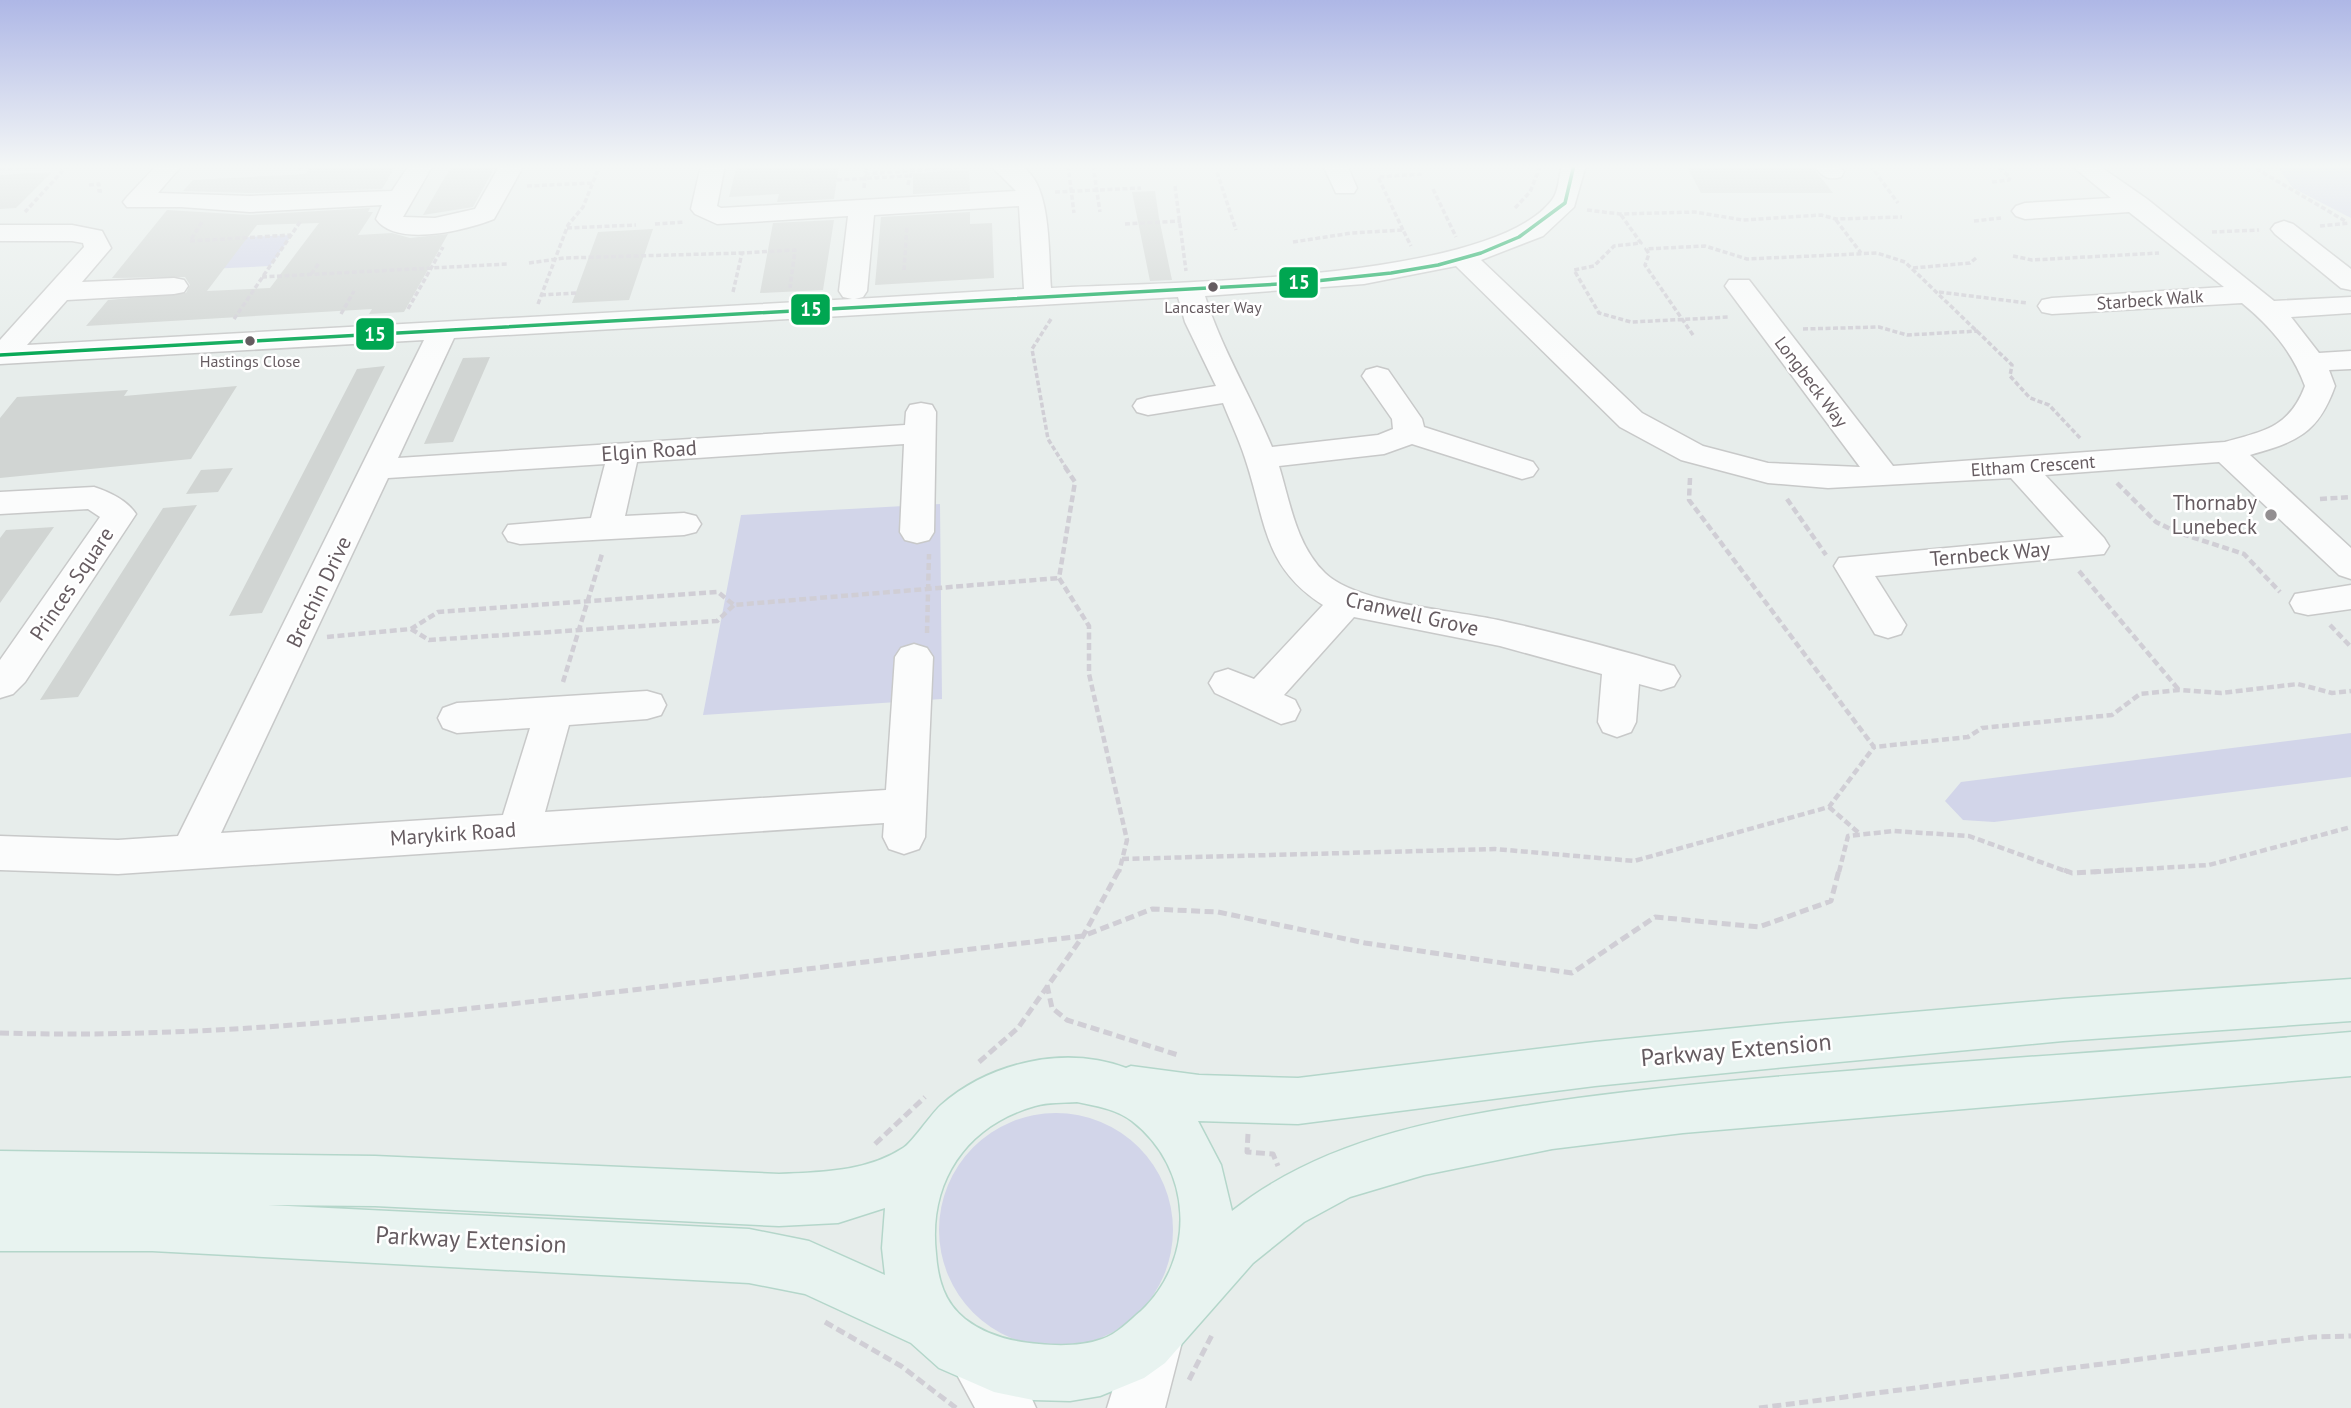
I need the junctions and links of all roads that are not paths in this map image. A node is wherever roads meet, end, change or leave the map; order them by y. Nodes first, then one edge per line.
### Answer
1 (80, 231) edge
2 (109, 231) edge
3 (859, 231) edge
4 (1033, 231) edge
5 (1526, 231) edge
6 (2172, 231) edge
7 (2286, 231) edge
8 (3, 233) edge
9 (1460, 248) junction
10 (2351, 282) edge
11 (174, 286) dead end
12 (1739, 286) dead end
13 (1189, 289) junction
14 (57, 292) junction
15 (853, 292) dead end
16 (1038, 297) junction
17 (2258, 302) junction
18 (2351, 305) edge
19 (2052, 306) road end
20 (443, 331) junction
21 (1, 355) edge
22 (2351, 359) edge
23 (2311, 362) junction
24 (1376, 377) dead end
25 (1234, 392) junction
26 (1148, 406) dead end
27 (1410, 433) junction
28 (2227, 452) junction
29 (623, 454) junction
30 (1261, 458) junction
31 (2019, 467) junction
32 (378, 469) junction
33 (1522, 470) dead end
34 (1884, 477) junction
35 (0, 503) edge
36 (907, 517) road end
37 (684, 524) dead end
38 (606, 528) junction
39 (520, 533) dead end
40 (2351, 567) edge
41 (2351, 597) edge
42 (1346, 603) junction
43 (2308, 603) road end
44 (1888, 625) dead end
45 (1622, 665) junction
46 (901, 676) road end
47 (1661, 676) dead end
48 (0, 684) edge
49 (1256, 697) dead end
50 (647, 705) dead end
51 (554, 711) junction
52 (457, 718) dead end
53 (1617, 722) dead end
54 (519, 830) junction
55 (191, 852) junction
56 (0, 853) edge
57 (2351, 1000) edge
58 (2351, 1054) edge
59 (1122, 1087) junction
60 (923, 1165) junction
61 (0, 1176) edge
62 (0, 1225) edge
63 (1203, 1309) junction
64 (929, 1322) junction
65 (1156, 1338) junction
66 (976, 1358) junction
67 (1160, 1400) edge
68 (1007, 1408) edge

1 - 8 street
2 - 14 street
3 - 15 street
4 - 16 street
5 - 9 street
6 - 17 street, Eltham Crescent
7 - 10 street
9 - 13 street
9 - 34 street, Eltham Crescent
11 - 14 street
12 - 34 street, Longbeck Way
13 - 16 street
13 - 25 street, Cranwell Grove
14 - 21 street
16 - 20 street
17 - 18 street, Starbeck Walk
17 - 19 street, Starbeck Walk
17 - 23 street, Eltham Crescent
20 - 21 street
20 - 32 street, Brechin Drive
22 - 23 street
23 - 28 street, Eltham Crescent
24 - 27 street
25 - 26 street
25 - 30 street, Cranwell Grove
27 - 30 street
27 - 33 street
28 - 31 street, Eltham Crescent
28 - 40 street
29 - 32 street, Elgin Road
29 - 36 street, Elgin Road
29 - 38 street
30 - 42 street, Cranwell Grove
31 - 34 street, Eltham Crescent
31 - 44 street, Ternbeck Way
32 - 55 street, Brechin Drive
35 - 48 street, Princes Square
37 - 38 street
38 - 39 street
41 - 43 street
42 - 45 street, Cranwell Grove
42 - 49 street
45 - 47 street, Cranwell Grove
45 - 53 street
46 - 54 street, Marykirk Road
50 - 51 street
51 - 52 street
51 - 54 street
54 - 55 street, Marykirk Road
55 - 56 street, Marykirk Road
57 - 59 main road, Parkway Extension
58 - 63 main road
59 - 60 main road
59 - 63 main road
60 - 61 main road
60 - 64 main road
62 - 64 main road, Parkway Extension
63 - 65 main road
64 - 66 main road
65 - 66 main road
65 - 67 street
66 - 68 street

